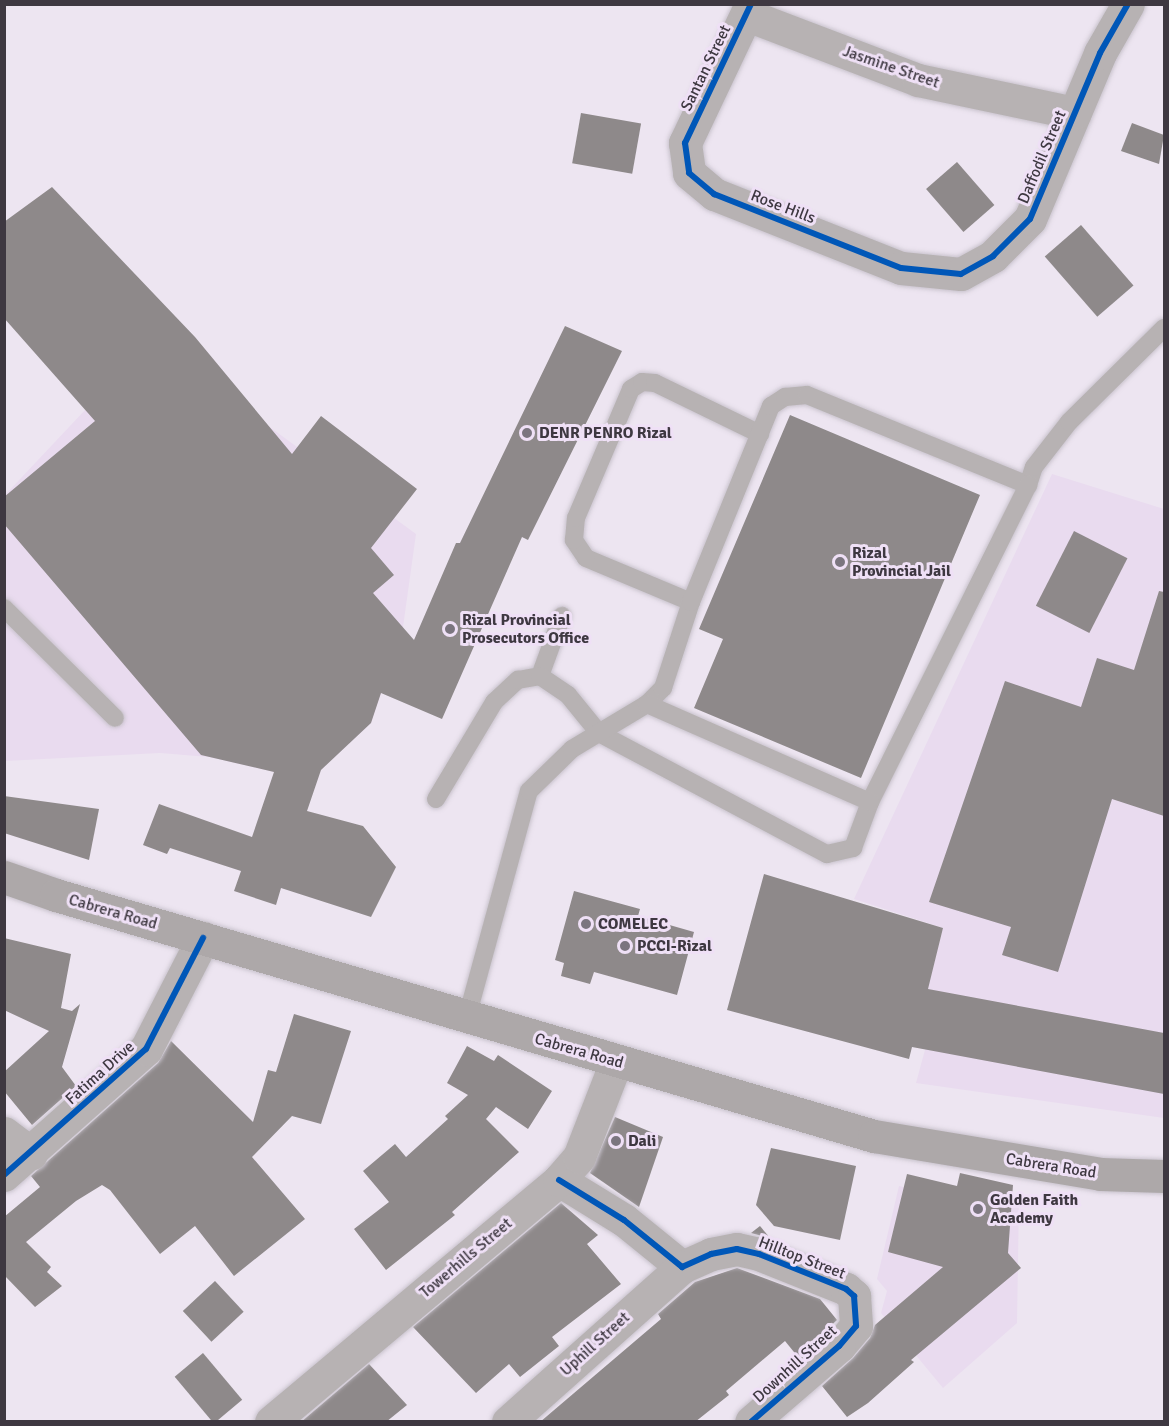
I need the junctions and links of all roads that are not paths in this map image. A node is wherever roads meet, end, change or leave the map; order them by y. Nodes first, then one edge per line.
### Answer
1 (1128, 4) edge
2 (749, 10) edge
3 (1075, 113) junction
4 (685, 143) joint
5 (901, 268) joint
6 (1164, 328) edge
7 (760, 434) junction
8 (1028, 485) junction
9 (691, 602) junction
10 (4, 608) edge
11 (562, 616) dead end
12 (540, 676) junction
13 (647, 705) junction
14 (116, 718) dead end
15 (599, 733) junction
16 (436, 799) dead end
17 (870, 802) junction
18 (4, 877) edge
19 (203, 938) junction
20 (467, 1017) junction
21 (616, 1062) junction
22 (4, 1133) edge
23 (31, 1153) junction
24 (4, 1175) edge
25 (1164, 1176) edge
26 (559, 1180) junction
27 (682, 1267) junction
28 (856, 1326) joint
29 (271, 1422) edge
30 (508, 1422) edge
31 (751, 1422) edge

1 - 3 street, Daffodil Street
2 - 3 street, Jasmine Street
2 - 4 street, Santan Street
3 - 5 street, Daffodil Street
4 - 5 street, Rose Hills
6 - 8 lane
7 - 8 lane
7 - 9 lane
7 - 9 lane
8 - 17 lane
9 - 13 lane
10 - 14 lane
11 - 12 lane
12 - 15 lane
12 - 16 lane
13 - 15 lane
13 - 17 lane
15 - 17 lane
15 - 20 lane
18 - 19 main road, Cabrera Road
19 - 20 main road, Cabrera Road
19 - 23 street, Fatima Drive
20 - 21 main road, Cabrera Road
21 - 25 main road, Cabrera Road
21 - 26 street, Towerhills Street
22 - 23 street
23 - 24 street, Fatima Drive
26 - 27 street
26 - 29 street, Towerhills Street
27 - 28 street, Hilltop Street
27 - 30 street, Uphill Street
28 - 31 street, Downhill Street

